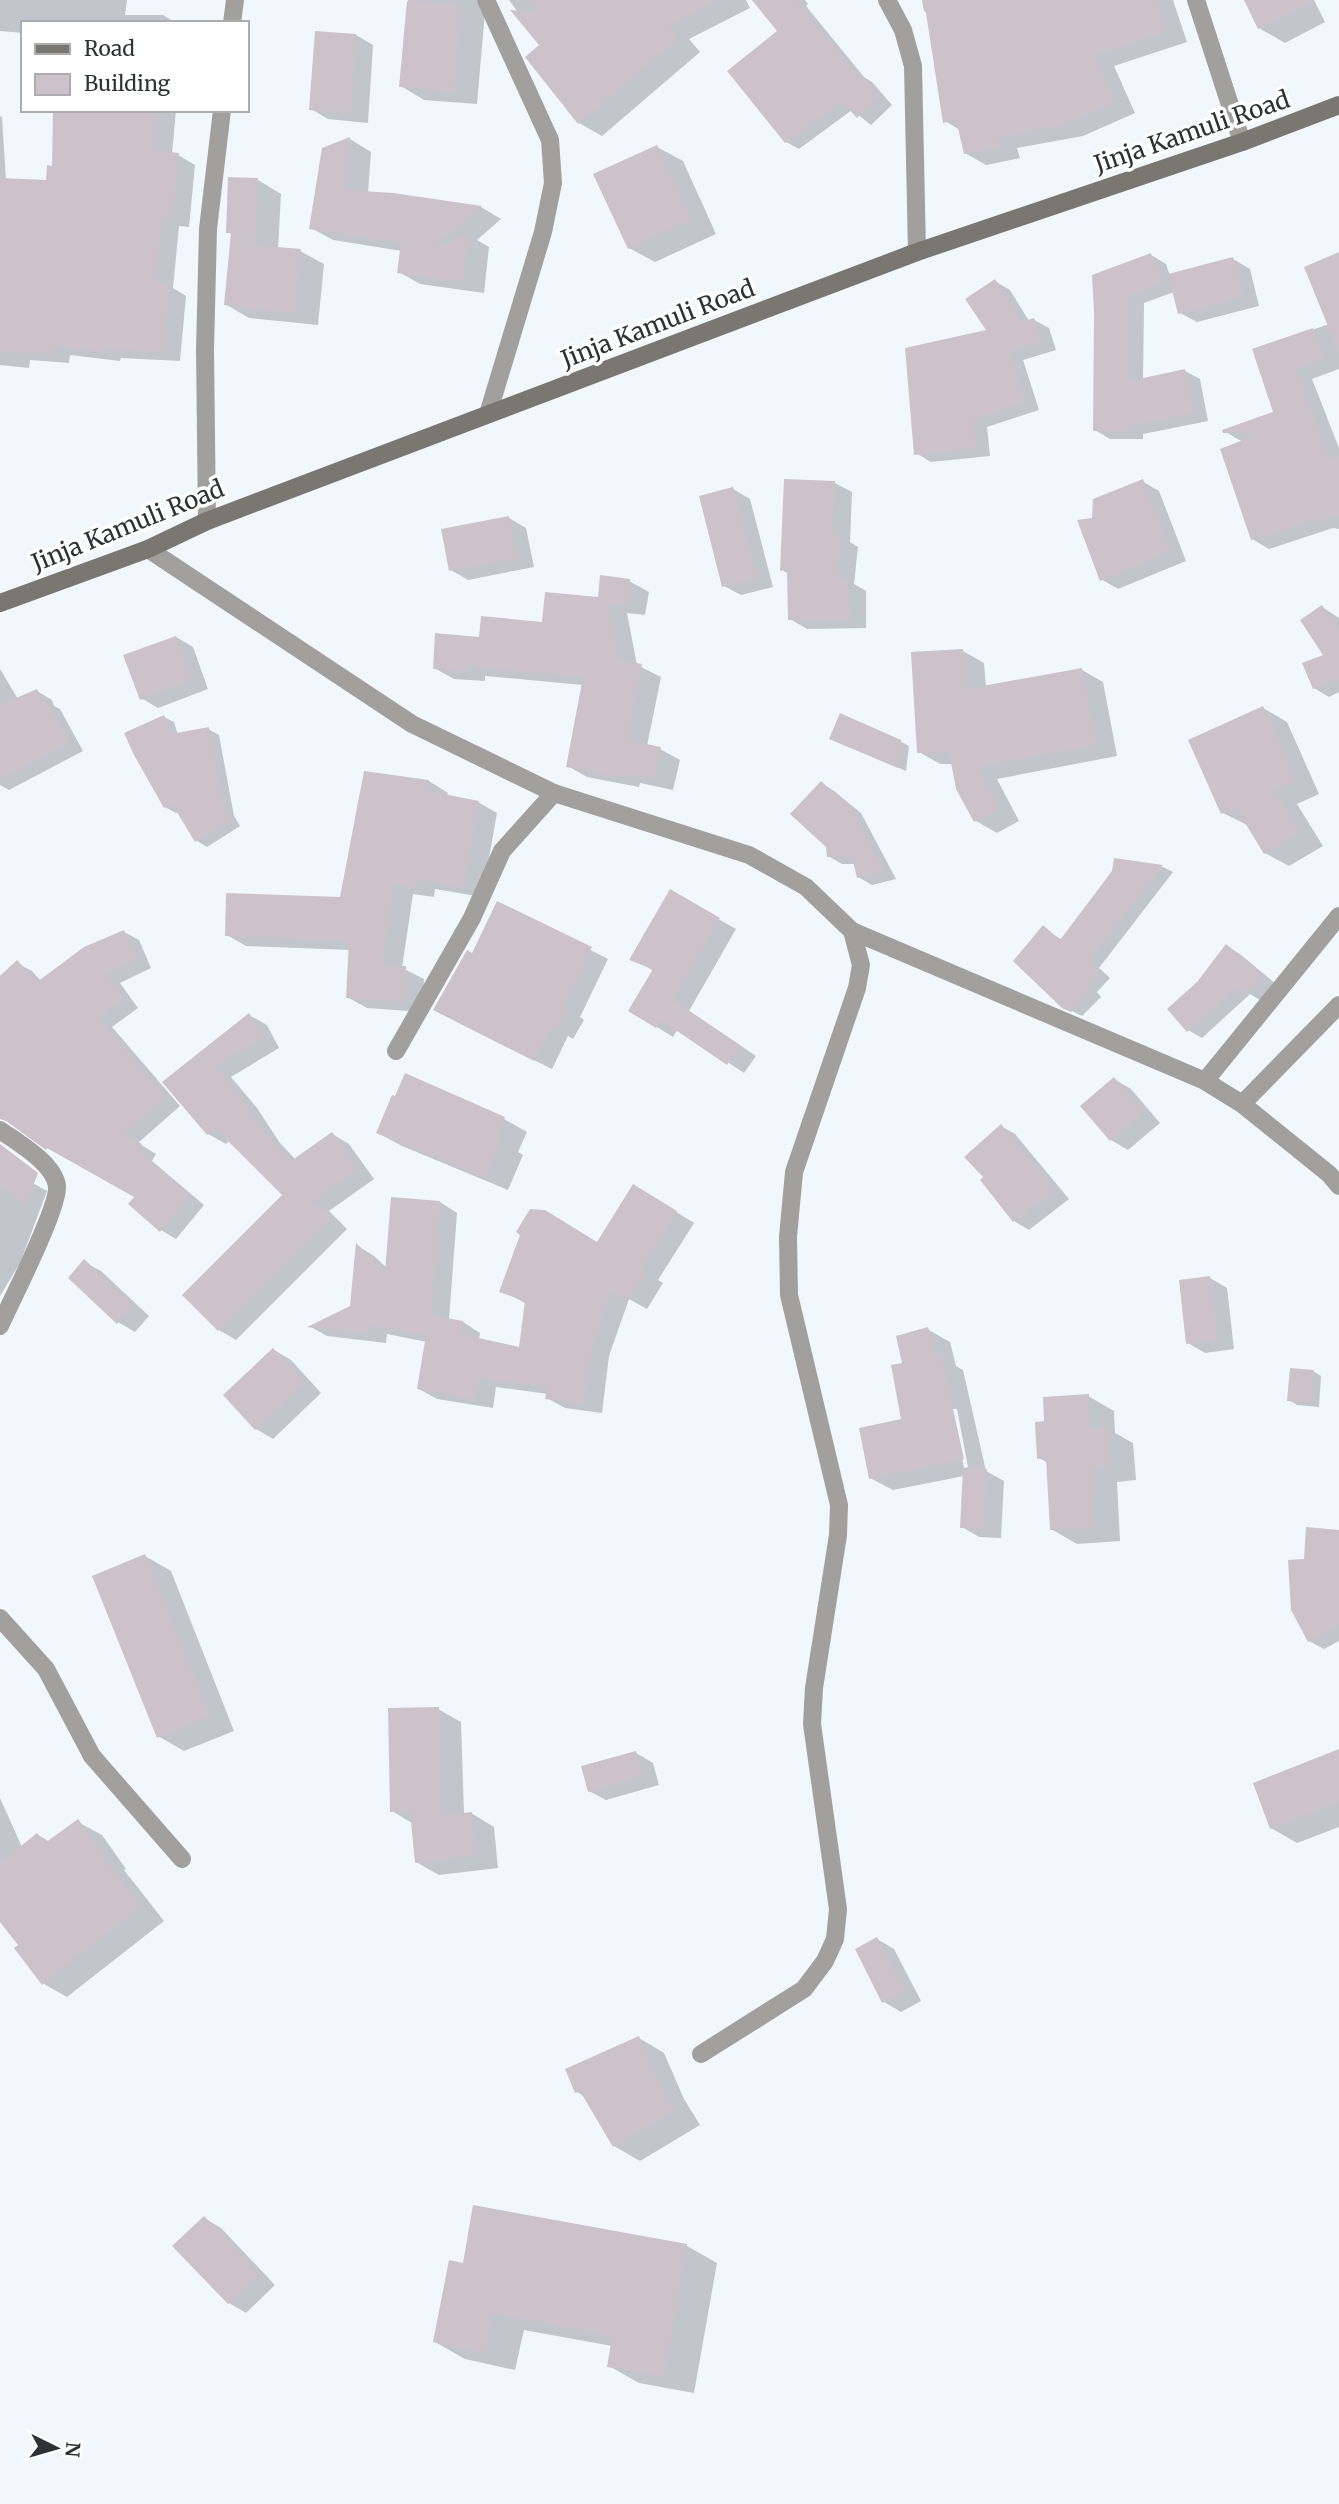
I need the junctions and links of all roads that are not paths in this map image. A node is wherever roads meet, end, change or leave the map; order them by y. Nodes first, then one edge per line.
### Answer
1 (235, 0) edge
2 (486, 0) edge
3 (887, 0) edge
4 (1196, 0) edge
5 (232, 21) edge
6 (1339, 105) edge
7 (222, 112) edge
8 (1242, 142) junction
9 (917, 252) junction
10 (488, 414) junction
11 (207, 521) junction
12 (148, 549) junction
13 (0, 603) edge
14 (554, 793) junction
15 (1339, 916) edge
16 (852, 931) junction
17 (1339, 1005) edge
18 (396, 1051) dead end
19 (1205, 1081) junction
20 (1242, 1104) junction
21 (0, 1130) edge
22 (1339, 1186) edge
23 (0, 1326) edge
24 (0, 1618) edge
25 (181, 1859) dead end
26 (701, 2054) dead end

1 - 5 street
2 - 10 street
3 - 9 street
4 - 8 street
6 - 8 main road, Jinja Kamuli Road
7 - 11 street
8 - 9 main road, Jinja Kamuli Road
9 - 10 main road, Jinja Kamuli Road
10 - 11 main road, Jinja Kamuli Road
11 - 12 main road, Jinja Kamuli Road
12 - 13 main road, Jinja Kamuli Road
12 - 14 street
14 - 16 street
14 - 18 street
15 - 19 street
16 - 19 street
16 - 26 street
17 - 20 street
19 - 20 street
20 - 22 street
21 - 23 street
24 - 25 street

